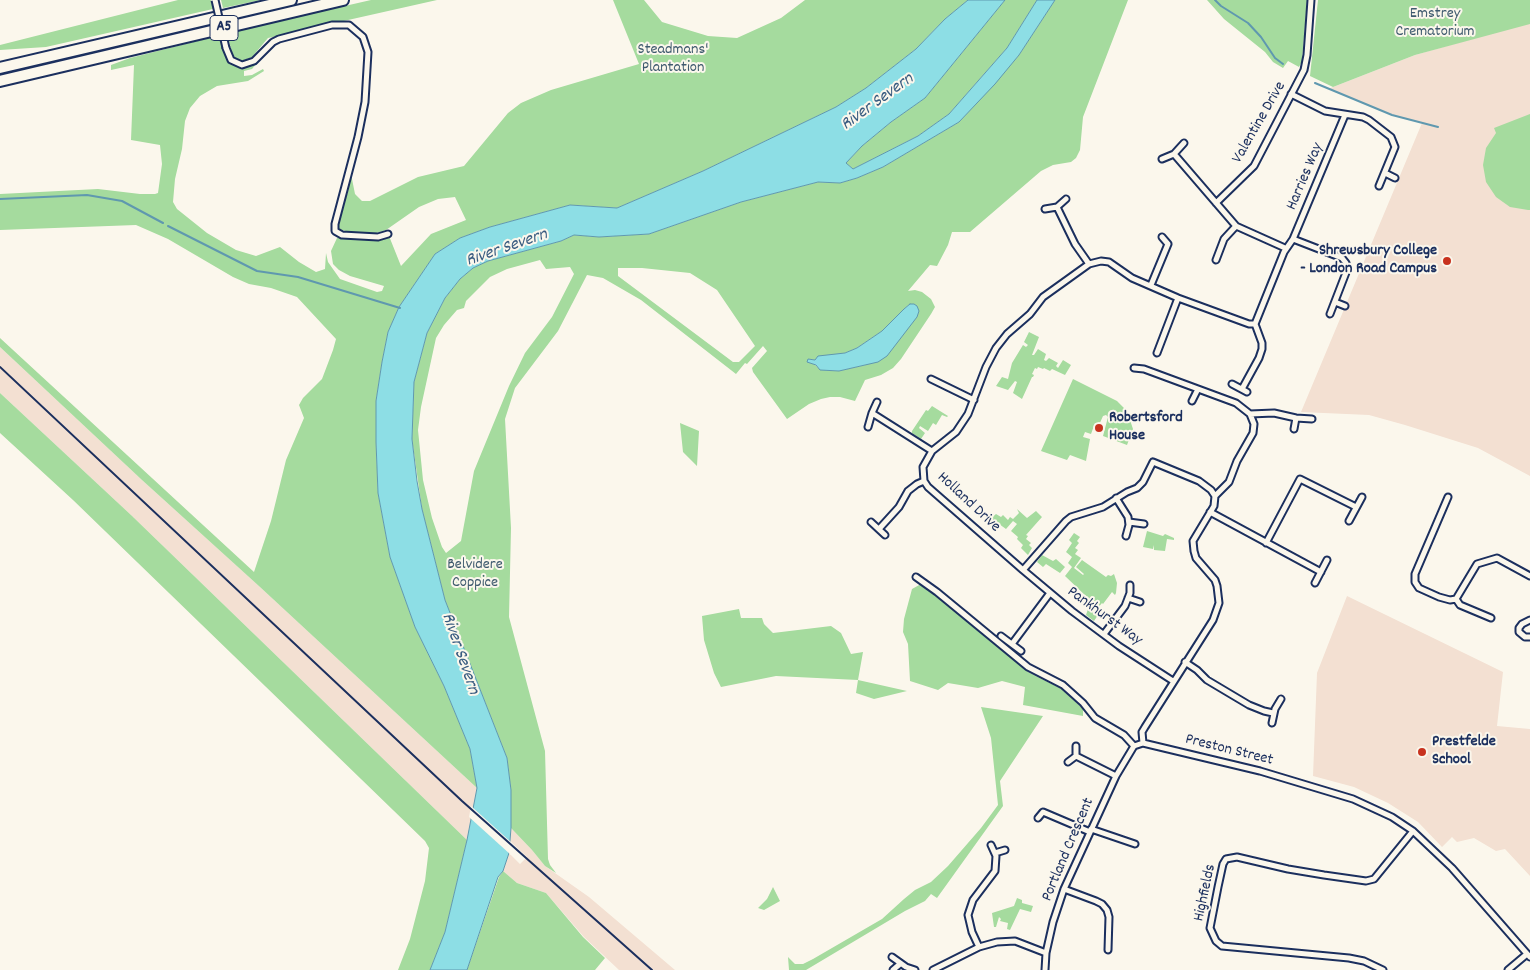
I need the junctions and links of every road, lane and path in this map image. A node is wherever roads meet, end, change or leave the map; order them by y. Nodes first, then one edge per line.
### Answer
1 (215, 0) edge
2 (292, 0) edge
3 (343, 0) edge
4 (1311, 0) edge
5 (99, 44) junction
6 (0, 61) edge
7 (0, 68) edge
8 (0, 80) edge
9 (1291, 94) junction
10 (1345, 115) junction
11 (1184, 143) dead end
12 (1174, 154) junction
13 (1162, 159) dead end
14 (1385, 173) junction
15 (1395, 178) dead end
16 (1380, 186) dead end
17 (1066, 198) dead end
18 (1216, 203) junction
19 (1057, 206) junction
20 (1045, 209) dead end
21 (1236, 226) junction
22 (388, 234) dead end
23 (1162, 238) dead end
24 (1293, 239) junction
25 (1286, 248) junction
26 (1216, 260) dead end
27 (1089, 264) junction
28 (1150, 285) junction
29 (1178, 298) junction
30 (1335, 302) junction
31 (1345, 306) dead end
32 (1330, 314) dead end
33 (1255, 324) junction
34 (1157, 353) dead end
35 (1134, 368) dead end
36 (931, 379) dead end
37 (1232, 384) dead end
38 (1198, 389) junction
39 (974, 400) junction
40 (1192, 401) dead end
41 (877, 402) dead end
42 (872, 413) junction
43 (1250, 414) junction
44 (1296, 418) junction
45 (1312, 419) dead end
46 (868, 427) dead end
47 (1294, 429) dead end
48 (932, 451) junction
49 (924, 481) junction
50 (1215, 496) junction
51 (1362, 497) dead end
52 (1448, 497) dead end
53 (1116, 498) junction
54 (1356, 507) junction
55 (1210, 512) junction
56 (1348, 521) dead end
57 (871, 522) dead end
58 (1128, 522) junction
59 (1144, 524) dead end
60 (879, 529) junction
61 (885, 535) dead end
62 (1126, 536) dead end
63 (1266, 543) junction
64 (1327, 560) dead end
65 (1023, 570) junction
66 (1321, 572) junction
67 (1530, 576) edge
68 (916, 577) dead end
69 (1315, 583) dead end
70 (1130, 585) dead end
71 (1050, 593) junction
72 (1128, 598) junction
73 (1456, 599) junction
74 (1140, 602) dead end
75 (1491, 618) dead end
76 (1530, 620) edge
77 (1104, 634) junction
78 (1001, 636) dead end
79 (1530, 637) edge
80 (1012, 644) junction
81 (1021, 651) dead end
82 (1185, 662) junction
83 (1173, 681) junction
84 (1281, 699) dead end
85 (1273, 713) junction
86 (1272, 723) dead end
87 (1143, 743) junction
88 (1076, 746) dead end
89 (1134, 746) junction
90 (1076, 756) junction
91 (1068, 762) dead end
92 (1116, 776) junction
93 (1044, 806) dead end
94 (1043, 812) junction
95 (1038, 818) dead end
96 (1090, 830) junction
97 (1413, 831) junction
98 (1129, 833) dead end
99 (1126, 841) junction
100 (1135, 844) dead end
101 (991, 845) dead end
102 (1005, 850) dead end
103 (995, 853) junction
104 (1064, 889) junction
105 (1101, 941) dead end
106 (1108, 942) junction
107 (979, 947) junction
108 (1108, 950) dead end
109 (1046, 953) junction
110 (1528, 955) edge
111 (892, 957) dead end
112 (900, 964) junction
113 (893, 970) edge
114 (915, 970) edge
115 (933, 970) edge
116 (1045, 970) edge
117 (1383, 970) edge
118 (1508, 970) edge

1 - 22 street, bridge
2 - 5 highway, A5
3 - 8 highway, A5
4 - 9 street, Valentine Drive
5 - 6 highway, A5
5 - 7 highway, A5
9 - 10 street
9 - 18 street, Valentine Drive
10 - 14 street
10 - 24 street, Harries Way
11 - 12 street
12 - 13 street
12 - 18 street
14 - 15 street
14 - 16 street
17 - 19 street
18 - 21 street
19 - 20 street
19 - 27 street
21 - 25 street
21 - 26 street
23 - 28 street
24 - 25 street, Harries Way
24 - 30 street
25 - 33 street
27 - 28 street
27 - 39 street, Holland Drive
28 - 29 street
29 - 33 street
29 - 34 street
30 - 31 street
30 - 32 street
33 - 37 street
35 - 38 street
36 - 39 street
38 - 40 street
38 - 43 street
39 - 48 street, Holland Drive
41 - 42 street
42 - 46 street
42 - 48 street
43 - 44 street
43 - 50 street
44 - 45 street
44 - 47 street
48 - 49 street, Holland Drive
49 - 60 street
49 - 65 street, Holland Drive
50 - 53 street
50 - 55 street
51 - 54 street
52 - 73 street
53 - 58 street
53 - 65 street
54 - 56 street
54 - 63 street
55 - 63 street
55 - 82 street
57 - 60 street
58 - 59 street
58 - 62 street
60 - 61 street
63 - 66 street
64 - 66 street
65 - 71 street, Pankhurst Way
66 - 69 street
67 - 73 street
68 - 89 street
70 - 72 street
71 - 77 street, Pankhurst Way
71 - 80 street
72 - 74 street
72 - 77 street
73 - 75 street
76 - 79 street
77 - 83 street, Pankhurst Way
78 - 80 street
80 - 81 street
82 - 83 street
82 - 85 street
83 - 87 street
84 - 85 street
85 - 86 street
87 - 89 street
87 - 97 street, Preston Street
88 - 90 street
89 - 92 street, Portland Crescent
90 - 91 street
90 - 92 street
92 - 96 street, Portland Crescent
93 - 94 street
94 - 95 street
94 - 96 street
96 - 99 street
96 - 104 street, Portland Crescent
97 - 110 street, Preston Street
97 - 117 street, Highfields
98 - 99 street
99 - 100 street
101 - 103 street
102 - 103 street
103 - 107 street
104 - 106 street
104 - 109 street, Portland Crescent
105 - 106 street
106 - 108 street
107 - 109 street
107 - 115 street
109 - 116 street, Portland Crescent
110 - 118 street
111 - 112 street
112 - 113 street
112 - 114 street

